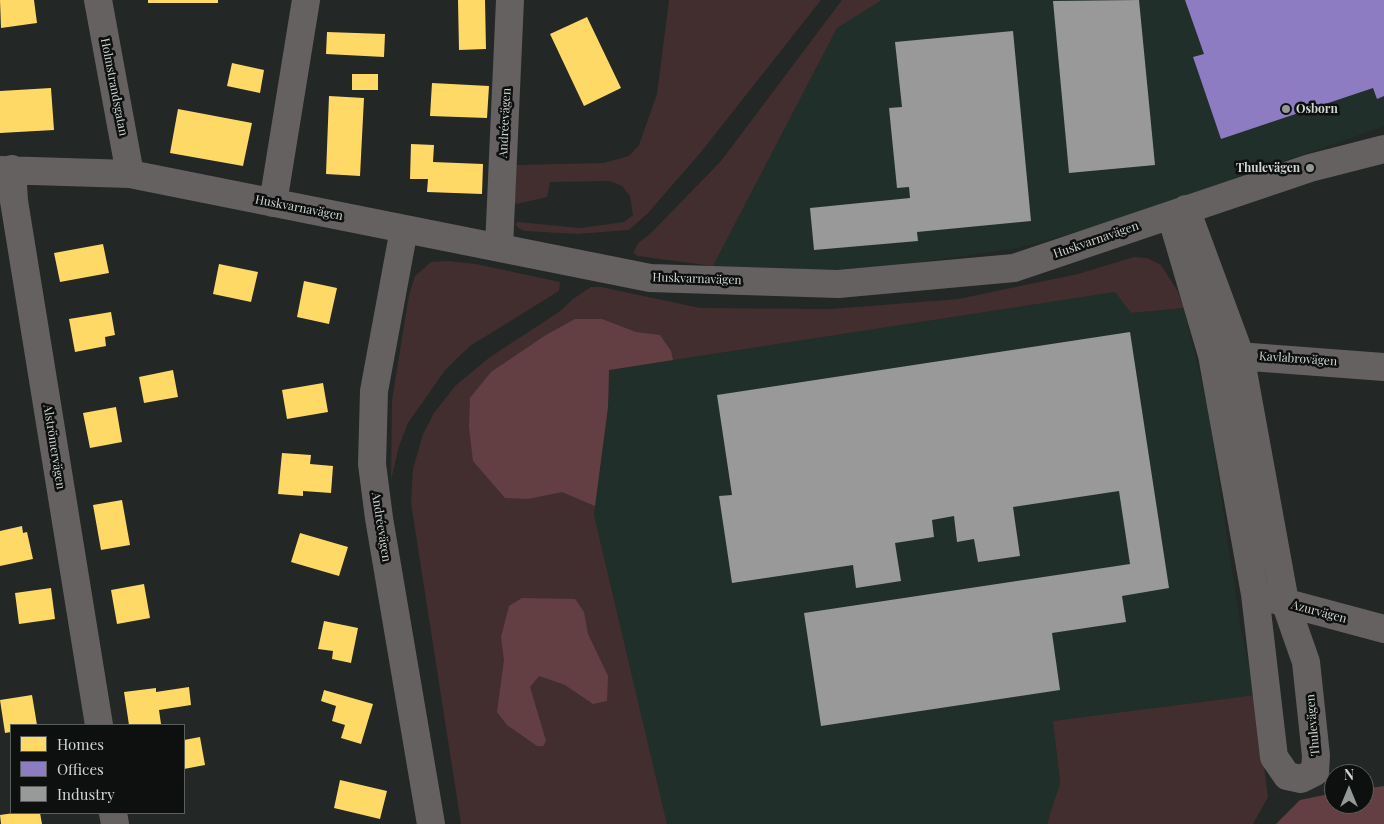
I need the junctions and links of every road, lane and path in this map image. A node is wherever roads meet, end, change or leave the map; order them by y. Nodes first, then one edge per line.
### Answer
1 (98, 0) edge
2 (306, 0) edge
3 (510, 0) edge
4 (1384, 148) edge
5 (6, 169) edge
6 (130, 174) junction
7 (273, 202) junction
8 (1178, 212) junction
9 (404, 229) junction
10 (499, 247) junction
11 (1212, 354) junction
12 (1240, 354) junction
13 (1384, 367) edge
14 (1255, 594) junction
15 (1285, 602) junction
16 (1384, 629) edge
17 (99, 724) edge
18 (431, 824) edge

1 - 6 street, Holmstrandsgatan
2 - 7 street
3 - 10 street, Andréevägen
4 - 8 street, Huskvarnavägen
5 - 6 street, Huskvarnavägen
5 - 17 street, Alströmervägen
6 - 7 street, Huskvarnavägen
7 - 9 street, Huskvarnavägen
8 - 10 street, Huskvarnavägen
8 - 11 street, Thulevägen
8 - 12 street, Thulevägen
9 - 10 street, Huskvarnavägen
9 - 18 street, Andréevägen
11 - 12 street, Kavlabrovägen
11 - 14 street, Thulevägen
12 - 13 street, Kavlabrovägen
12 - 15 street, Thulevägen
14 - 15 street, Azurvägen
14 - 15 street, Thulevägen
15 - 16 street, Azurvägen

